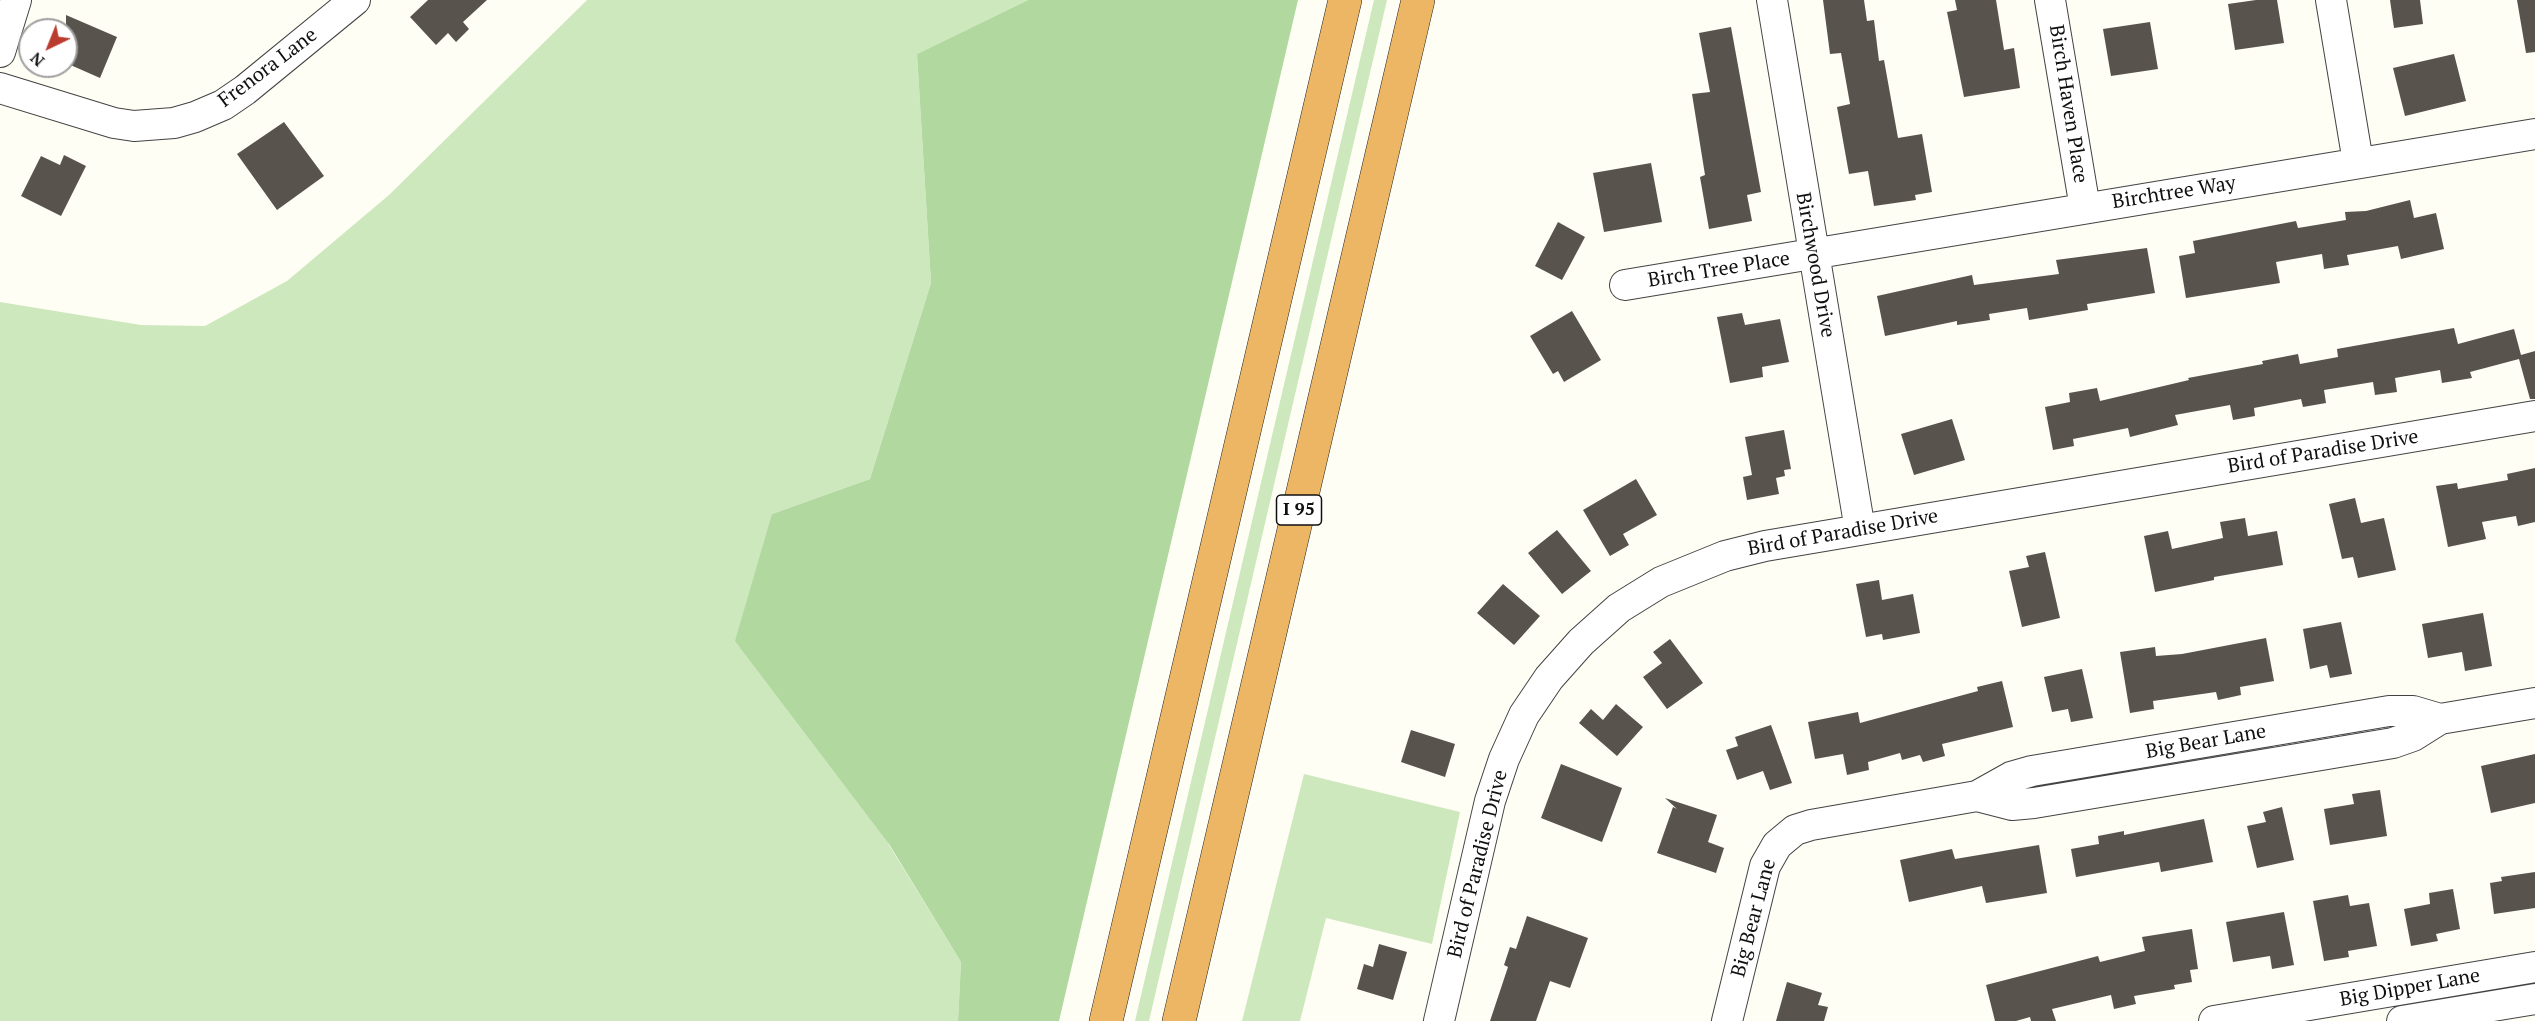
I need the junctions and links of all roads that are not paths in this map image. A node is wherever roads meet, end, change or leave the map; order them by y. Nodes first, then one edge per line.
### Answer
1 (16, 0) edge
2 (355, 0) edge
3 (1345, 0) edge
4 (1418, 0) edge
5 (1772, 0) edge
6 (2050, 0) edge
7 (2331, 0) edge
8 (0, 52) edge
9 (0, 88) edge
10 (2535, 134) edge
11 (2358, 162) junction
12 (2085, 208) junction
13 (1814, 254) junction
14 (1625, 285) dead end
15 (2535, 416) edge
16 (1860, 530) junction
17 (2535, 703) edge
18 (2535, 967) edge
19 (2535, 999) edge
20 (1106, 1021) edge
21 (1179, 1021) edge
22 (1439, 1021) edge
23 (1727, 1021) edge
24 (2214, 1021) edge
25 (2402, 1021) edge

1 - 8 street
2 - 9 street, Frenora Lane
3 - 20 highway
4 - 21 highway, I 95
5 - 13 street, Birchwood Drive
6 - 12 street, Birch Haven Place
7 - 11 street
10 - 11 street, Birchtree Way
11 - 12 street, Birchtree Way
12 - 13 street, Birchtree Way
13 - 14 street, Birch Tree Place
13 - 16 street, Birchwood Drive
15 - 16 street, Bird of Paradise Drive
16 - 22 street, Bird of Paradise Drive
17 - 23 street, Big Bear Lane
18 - 24 street, Big Dipper Lane
19 - 25 street, Big Dipper Lane

